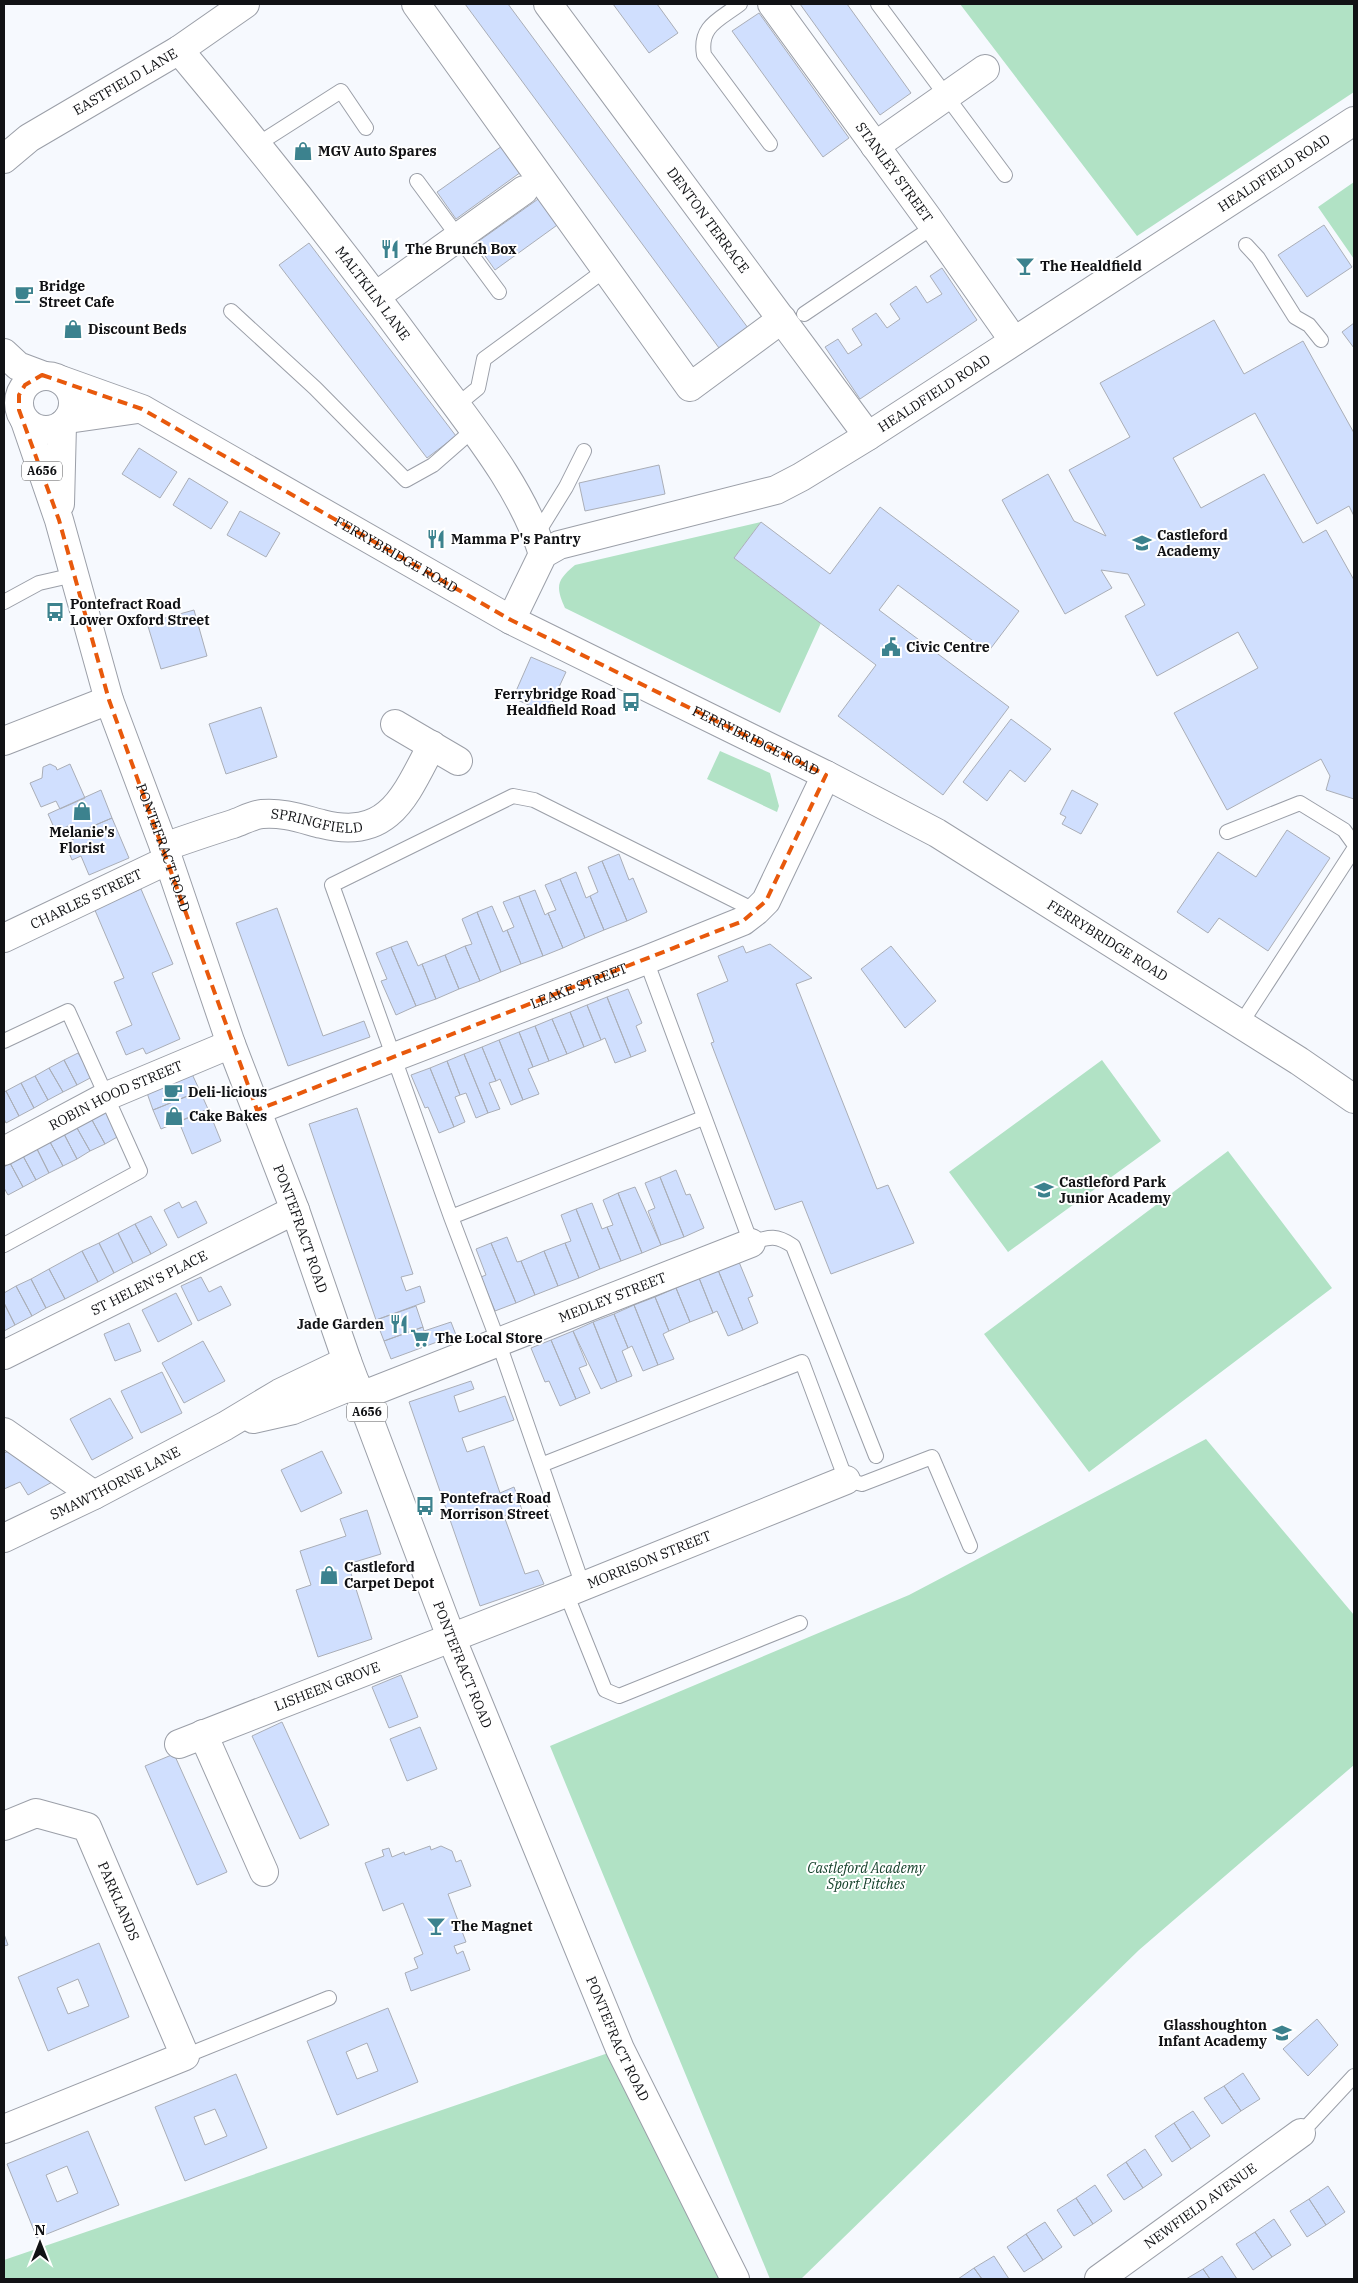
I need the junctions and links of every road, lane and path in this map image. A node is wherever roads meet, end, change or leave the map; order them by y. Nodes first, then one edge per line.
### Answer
1 (246, 4) edge
2 (416, 4) edge
3 (548, 4) edge
4 (740, 4) edge
5 (772, 4) edge
6 (878, 4) edge
7 (179, 50) junction
8 (985, 69) dead end
9 (947, 96) junction
10 (1354, 120) edge
11 (366, 128) dead end
12 (258, 144) junction
13 (770, 144) dead end
14 (875, 146) junction
15 (4, 159) edge
16 (1005, 175) dead end
17 (417, 181) dead end
18 (524, 190) dead end
19 (933, 227) junction
20 (460, 237) junction
21 (1246, 245) dead end
22 (605, 270) junction
23 (499, 292) dead end
24 (376, 296) junction
25 (231, 311) dead end
26 (793, 316) junction
27 (1322, 340) dead end
28 (1014, 341) junction
29 (4, 353) edge
30 (52, 378) junction
31 (456, 406) junction
32 (16, 408) edge
33 (142, 409) junction
34 (65, 422) junction
35 (473, 430) junction
36 (868, 436) junction
37 (584, 451) dead end
38 (59, 520) junction
39 (540, 544) junction
40 (74, 575) junction
41 (4, 602) edge
42 (510, 620) junction
43 (109, 700) junction
44 (395, 724) dead end
45 (4, 741) edge
46 (432, 745) junction
47 (458, 761) dead end
48 (826, 775) junction
49 (1227, 832) dead end
50 (1354, 844) edge
51 (1354, 849) edge
52 (166, 854) junction
53 (756, 911) junction
54 (4, 938) edge
55 (646, 960) junction
56 (1240, 1025) junction
57 (4, 1041) edge
58 (231, 1044) junction
59 (394, 1058) junction
60 (107, 1096) junction
61 (1354, 1099) edge
62 (256, 1110) junction
63 (703, 1118) junction
64 (4, 1151) edge
65 (295, 1210) junction
66 (450, 1217) junction
67 (751, 1243) junction
68 (4, 1245) edge
69 (498, 1341) junction
70 (4, 1355) edge
71 (355, 1380) junction
72 (4, 1432) edge
73 (876, 1456) dead end
74 (541, 1465) junction
75 (846, 1480) junction
76 (94, 1495) junction
77 (4, 1538) edge
78 (970, 1546) dead end
79 (574, 1590) junction
80 (800, 1623) dead end
81 (450, 1637) junction
82 (4, 1826) edge
83 (264, 1872) dead end
84 (329, 1998) dead end
85 (185, 2056) junction
86 (1354, 2076) edge
87 (4, 2129) edge
88 (1301, 2133) joint
89 (735, 2279) edge
90 (1099, 2279) edge

1 - 7 street, EASTFIELD LANE
2 - 22 street
3 - 26 street, DENTON TERRACE
4 - 13 lane
5 - 14 street, STANLEY STREET
6 - 9 lane
7 - 12 street, MALTKILN LANE
7 - 15 street, EASTFIELD LANE
8 - 9 street
9 - 14 street
9 - 16 lane
10 - 28 street, HEALDFIELD ROAD
11 - 12 lane
12 - 24 street, MALTKILN LANE
14 - 19 street, STANLEY STREET
17 - 20 lane
18 - 20 street
19 - 26 lane
19 - 28 street, STANLEY STREET
20 - 23 lane
20 - 24 street
21 - 27 lane
22 - 26 street
22 - 31 lane
24 - 31 street, MALTKILN LANE
25 - 35 lane
26 - 36 street, DENTON TERRACE
28 - 36 street, HEALDFIELD ROAD
29 - 30 street, FERRYBRIDGE ROAD
30 - 32 street
30 - 33 street, FERRYBRIDGE ROAD
30 - 34 street, A656
31 - 35 street, MALTKILN LANE
32 - 34 street
32 - 38 street, PONTEFRACT ROAD / A656
33 - 34 street
33 - 42 street, FERRYBRIDGE ROAD
34 - 38 street, PONTEFRACT ROAD / A656
35 - 39 street, MALTKILN LANE
36 - 39 street, HEALDFIELD ROAD
37 - 39 lane
38 - 40 street, PONTEFRACT ROAD / A656
39 - 42 street
40 - 41 lane
40 - 43 street, PONTEFRACT ROAD / A656
42 - 48 street, FERRYBRIDGE ROAD
43 - 45 street
43 - 52 street, PONTEFRACT ROAD / A656
44 - 46 street
46 - 47 street
46 - 52 street, SPRINGFIELD
48 - 53 street, LEAKE STREET
48 - 56 street, FERRYBRIDGE ROAD
49 - 50 lane
51 - 56 lane
52 - 54 street, CHARLES STREET
52 - 58 street, PONTEFRACT ROAD / A656
53 - 55 street, LEAKE STREET
53 - 59 lane
55 - 59 street, LEAKE STREET
55 - 63 lane
56 - 61 street, FERRYBRIDGE ROAD
57 - 60 lane
58 - 60 street, ROBIN HOOD STREET
58 - 62 street, PONTEFRACT ROAD / A656
59 - 62 street, LEAKE STREET
59 - 66 lane
60 - 64 street, ROBIN HOOD STREET
60 - 68 lane
62 - 65 street, PONTEFRACT ROAD / A656
63 - 66 lane
63 - 67 lane
65 - 70 street, ST HELEN'S PLACE
65 - 71 street, PONTEFRACT ROAD / A656
66 - 69 lane
67 - 69 street, MEDLEY STREET
67 - 73 lane
69 - 71 street, MEDLEY STREET
69 - 74 lane
71 - 76 street, SMAWTHORNE LANE
71 - 81 street, PONTEFRACT ROAD / A656
72 - 76 street
74 - 75 lane
74 - 79 lane
75 - 78 lane
75 - 79 street, MORRISON STREET
76 - 77 street, SMAWTHORNE LANE
79 - 80 lane
79 - 81 street, MORRISON STREET
81 - 83 street, LISHEEN GROVE
81 - 89 street, PONTEFRACT ROAD / A656
82 - 85 street, PARKLANDS
84 - 85 lane
85 - 87 street
86 - 88 lane
88 - 90 street, NEWFIELD AVENUE

